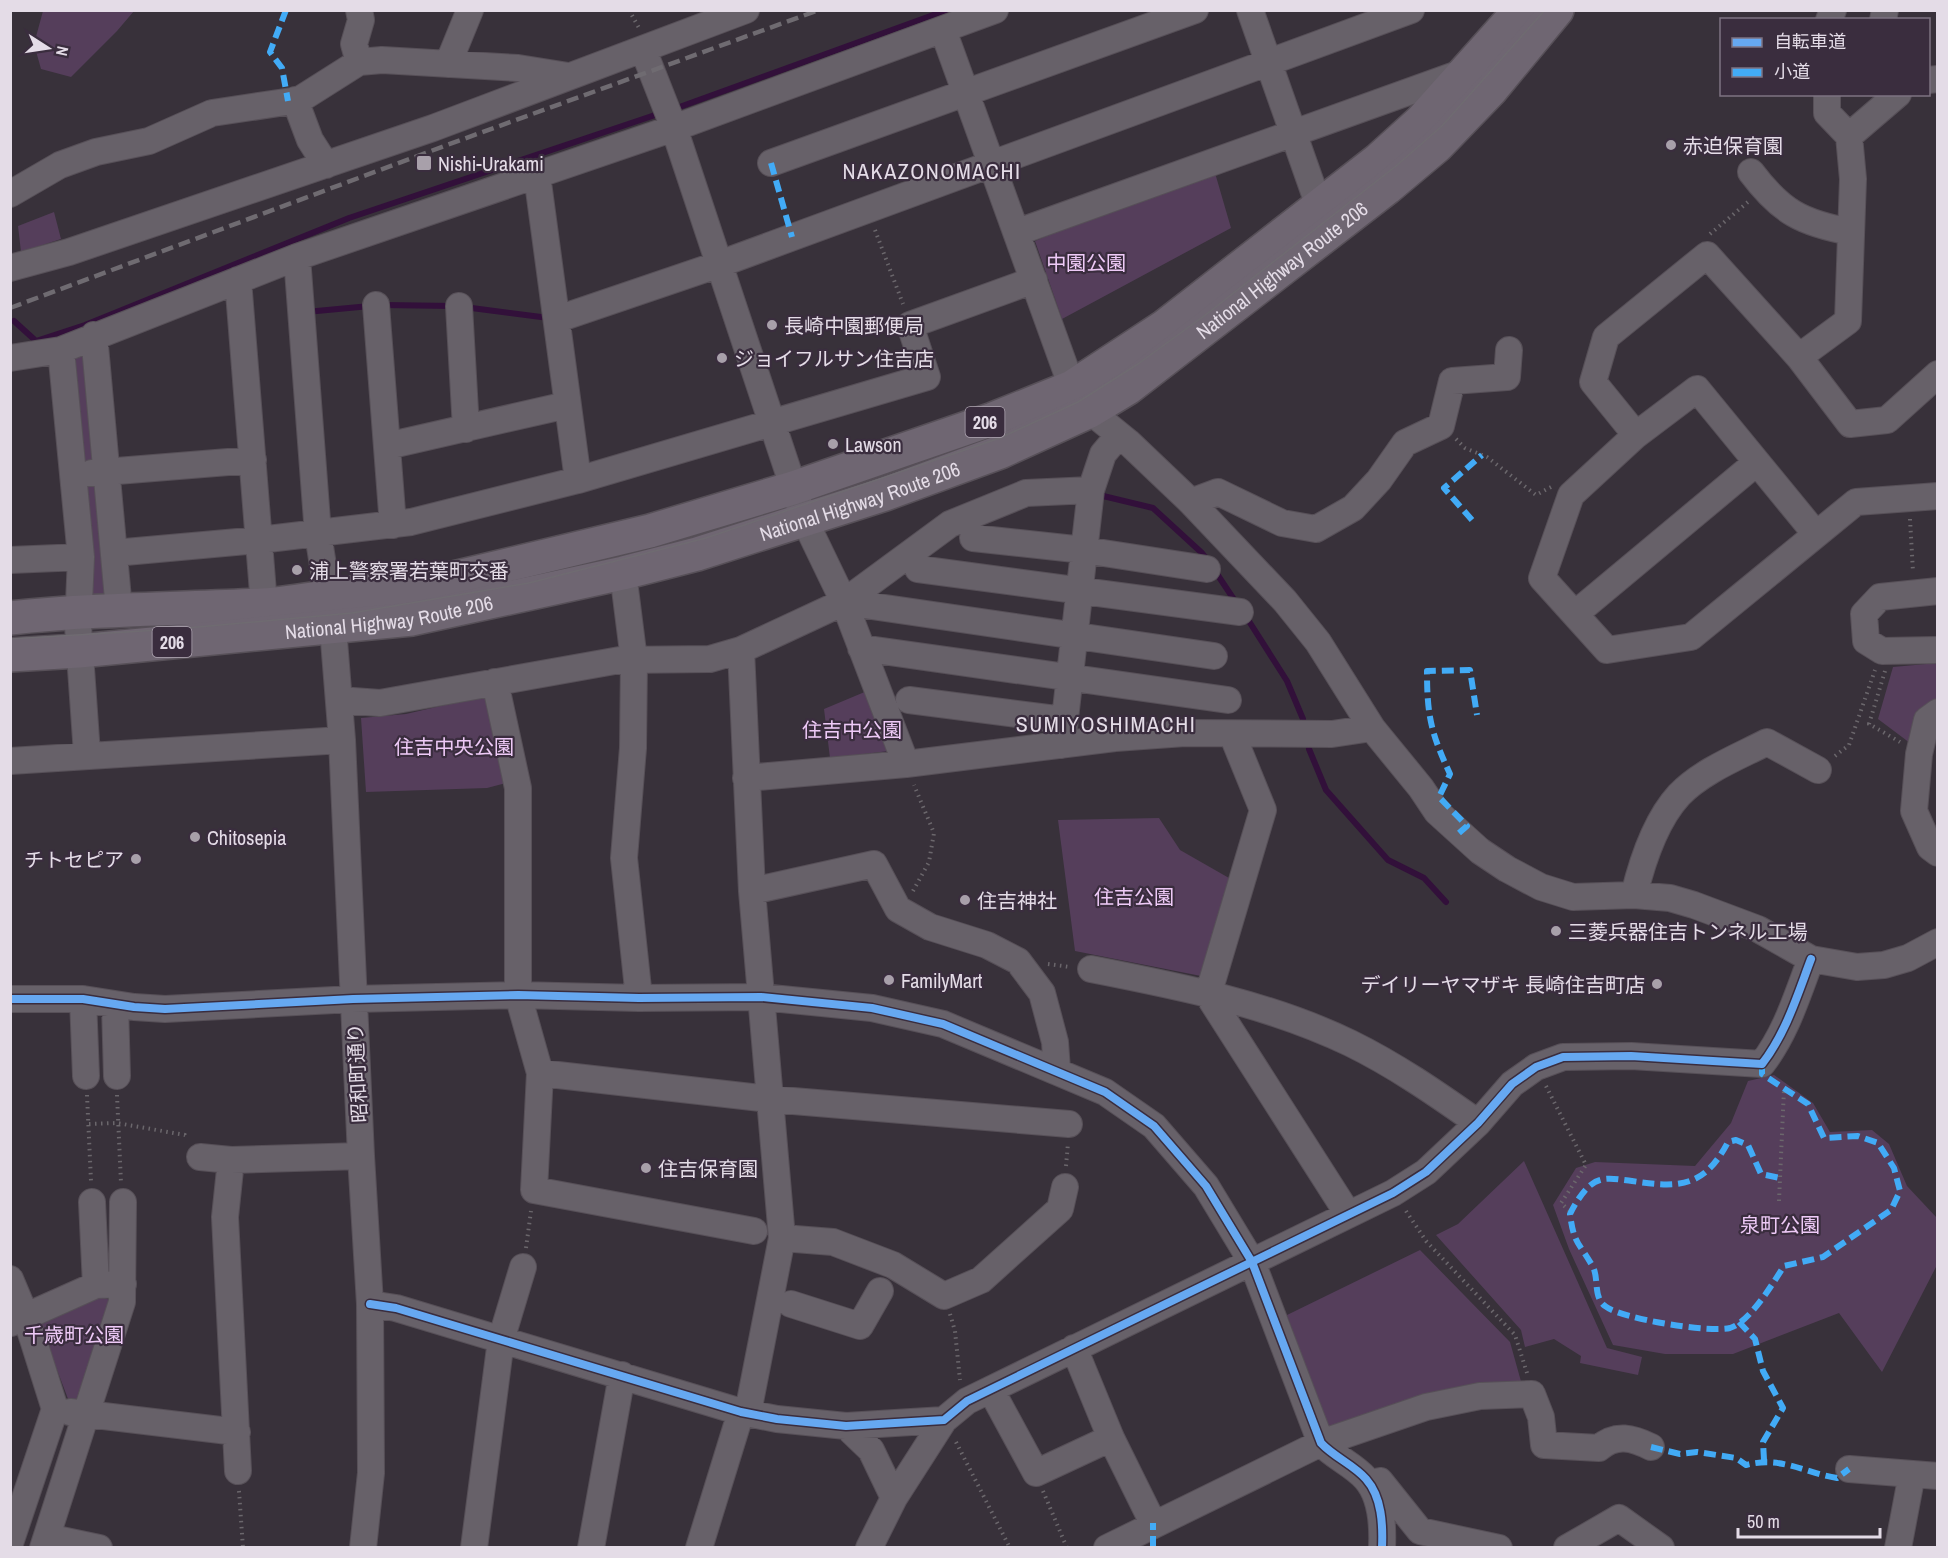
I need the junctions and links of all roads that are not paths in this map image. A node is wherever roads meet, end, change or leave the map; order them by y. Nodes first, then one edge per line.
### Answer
1 (359, 10) edge
2 (470, 10) edge
3 (995, 10) edge
4 (1195, 10) edge
5 (1250, 10) edge
6 (1411, 10) edge
7 (1520, 10) edge
8 (1557, 10) edge
9 (739, 12) edge
10 (943, 30) junction
11 (644, 49) junction
12 (1269, 61) junction
13 (359, 62) junction
14 (448, 64) junction
15 (1461, 73) junction
16 (570, 77) junction
17 (967, 92) junction
18 (1827, 96) edge
19 (1893, 96) edge
20 (295, 100) junction
21 (1873, 105) edge
22 (674, 128) junction
23 (1295, 132) junction
24 (1849, 136) junction
25 (771, 163) dead end
26 (990, 163) junction
27 (326, 165) junction
28 (537, 175) junction
29 (1757, 180) road end
30 (10, 194) edge
31 (1319, 206) junction
32 (1018, 232) junction
33 (1851, 232) junction
34 (297, 257) junction
35 (717, 265) junction
36 (10, 268) edge
37 (238, 280) junction
38 (1034, 280) junction
39 (376, 305) dead end
40 (459, 306) dead end
41 (558, 319) junction
42 (94, 335) junction
43 (61, 350) junction
44 (1509, 350) dead end
45 (1799, 357) junction
46 (10, 358) edge
47 (1938, 374) edge
48 (1081, 399) junction
49 (567, 405) junction
50 (771, 424) junction
51 (466, 429) junction
52 (1119, 435) junction
53 (1636, 435) junction
54 (387, 446) junction
55 (253, 460) junction
56 (1756, 463) junction
57 (107, 473) junction
58 (73, 474) junction
59 (578, 480) junction
60 (793, 488) junction
61 (1091, 490) junction
62 (1938, 496) edge
63 (1191, 502) junction
64 (804, 519) junction
65 (393, 525) junction
66 (1815, 533) junction
67 (318, 534) junction
68 (974, 538) dead end
69 (259, 540) junction
70 (1084, 550) junction
71 (114, 553) junction
72 (81, 557) junction
73 (10, 560) edge
74 (918, 569) dead end
75 (1207, 569) dead end
76 (623, 573) junction
77 (1079, 592) junction
78 (1926, 592) edge
79 (844, 602) junction
80 (264, 605) junction
81 (119, 610) junction
82 (78, 612) junction
83 (1240, 612) dead end
84 (331, 613) junction
85 (1575, 614) junction
86 (10, 618) edge
87 (1074, 636) junction
88 (861, 648) junction
89 (741, 650) junction
90 (1938, 650) edge
91 (79, 651) junction
92 (10, 655) edge
93 (1214, 656) dead end
94 (634, 660) junction
95 (1069, 678) junction
96 (495, 682) junction
97 (339, 700) junction
98 (909, 700) dead end
99 (1228, 700) dead end
100 (1938, 712) edge
101 (1372, 728) junction
102 (1063, 733) junction
103 (1232, 734) junction
104 (342, 740) junction
105 (87, 754) junction
106 (10, 761) edge
107 (906, 764) junction
108 (1818, 770) road end
109 (746, 778) junction
110 (1938, 853) edge
111 (752, 891) junction
112 (1634, 895) junction
113 (1938, 942) edge
114 (1811, 959) junction
115 (1091, 969) road end
116 (518, 995) junction
117 (1208, 995) junction
118 (761, 997) junction
119 (639, 998) junction
120 (10, 999) edge
121 (83, 999) junction
122 (353, 999) junction
123 (115, 1005) junction
124 (1058, 1070) junction
125 (540, 1073) junction
126 (117, 1076) road end
127 (86, 1077) road end
128 (769, 1099) junction
129 (1478, 1123) junction
130 (1069, 1124) dead end
131 (361, 1156) junction
132 (200, 1157) road end
133 (231, 1160) junction
134 (1065, 1187) dead end
135 (92, 1202) road end
136 (123, 1202) road end
137 (1348, 1214) junction
138 (754, 1231) dead end
139 (795, 1239) dead end
140 (1252, 1262) junction
141 (524, 1267) road end
142 (10, 1279) edge
143 (123, 1284) junction
144 (96, 1285) junction
145 (880, 1291) dead end
146 (370, 1304) junction
147 (791, 1304) dead end
148 (18, 1320) edge
149 (501, 1340) junction
150 (1074, 1348) junction
151 (622, 1375) junction
152 (991, 1390) junction
153 (55, 1409) junction
154 (745, 1412) junction
155 (84, 1415) junction
156 (944, 1420) junction
157 (846, 1426) junction
158 (237, 1432) junction
159 (1111, 1438) junction
160 (1322, 1443) junction
161 (1651, 1447) dead end
162 (1849, 1469) dead end
163 (238, 1471) road end
164 (1912, 1474) junction
165 (1938, 1476) edge
166 (1380, 1481) dead end
167 (894, 1498) junction
168 (1153, 1523) junction
169 (13, 1534) edge
170 (50, 1541) edge
171 (99, 1548) edge
172 (363, 1548) edge
173 (474, 1548) edge
174 (591, 1548) edge
175 (699, 1548) edge
176 (869, 1548) edge
177 (1107, 1548) edge
178 (1382, 1548) edge
179 (1499, 1548) edge
180 (1567, 1548) edge
181 (1660, 1548) edge
182 (1898, 1548) edge

1 - 13 street
2 - 14 street
3 - 10 street
4 - 17 street
5 - 12 street
6 - 12 street
7 - 15 highway, National Highway Route 206 / 206
8 - 48 highway, National Highway Route 206 / 206
9 - 11 street
10 - 17 street
10 - 22 street
11 - 16 street
11 - 22 street
12 - 23 street
12 - 26 street
13 - 14 street
13 - 20 street
14 - 16 street
15 - 23 street
15 - 31 highway, National Highway Route 206 / 206
16 - 27 street
17 - 25 street
17 - 26 street
18 - 24 street
19 - 21 street
20 - 27 street
20 - 30 street
21 - 24 street
22 - 28 street
22 - 35 street
23 - 31 street
23 - 32 street
24 - 33 street
26 - 32 street
26 - 35 street
27 - 36 street
28 - 34 street
28 - 41 street
29 - 33 street
31 - 48 highway, National Highway Route 206 / 206
32 - 38 street
33 - 45 street
34 - 37 street
34 - 67 street, 昭和町通り
35 - 41 street
35 - 50 street
37 - 42 street
37 - 55 street
38 - 48 street
38 - 50 street
39 - 54 street
40 - 51 street
41 - 49 street
42 - 43 street
42 - 57 street
43 - 46 street
43 - 58 street
44 - 63 street
45 - 47 street
45 - 53 street
48 - 52 street
48 - 60 highway, National Highway Route 206 / 206
48 - 64 highway, National Highway Route 206 / 206
49 - 51 street
49 - 59 street
50 - 59 street
50 - 60 street
51 - 54 street
52 - 61 street
52 - 63 street
53 - 56 street
53 - 85 street
54 - 65 street
55 - 57 street
55 - 69 street
56 - 66 street
56 - 85 street
57 - 58 street
57 - 71 street
58 - 72 street
59 - 65 street
60 - 64 street
60 - 84 highway, National Highway Route 206 / 206
61 - 70 street
61 - 79 street
62 - 66 street
63 - 101 street
64 - 76 highway, National Highway Route 206 / 206
64 - 79 street
65 - 67 street
66 - 85 street
67 - 69 street
67 - 84 street, 昭和町通り
68 - 70 street
69 - 71 street
69 - 80 street
70 - 75 street
70 - 77 street
71 - 81 street
72 - 73 street
72 - 82 street
74 - 77 street
76 - 84 highway, National Highway Route 206 / 206
76 - 94 street
77 - 83 street
77 - 87 street
78 - 90 street
79 - 87 street
79 - 88 street
79 - 89 street
80 - 81 highway, National Highway Route 206 / 206
80 - 84 highway, National Highway Route 206 / 206
81 - 82 highway, National Highway Route 206 / 206
82 - 86 highway, National Highway Route 206 / 206
82 - 91 street
84 - 91 highway, National Highway Route 206 / 206
84 - 97 street, 昭和町通り
87 - 93 street
87 - 95 street
88 - 95 street
88 - 107 street
89 - 94 street
89 - 109 street
91 - 92 highway, National Highway Route 206 / 206
91 - 105 street
94 - 96 street
94 - 119 street
95 - 99 street
95 - 102 street
96 - 97 street
96 - 116 street
97 - 104 street, 昭和町通り
98 - 102 street
100 - 110 street
101 - 103 street
101 - 112 street
102 - 103 street
102 - 107 street
103 - 117 street
104 - 105 street
104 - 122 street, 昭和町通り
105 - 106 street
107 - 109 street
108 - 112 street
109 - 111 street
111 - 118 street
111 - 124 street
112 - 114 street
113 - 114 street
114 - 129 street
115 - 117 street
116 - 119 street
116 - 122 street
116 - 125 street
117 - 129 street
117 - 137 street
118 - 119 street
118 - 124 street
118 - 128 street
120 - 121 street
121 - 123 street
121 - 127 street
122 - 123 street
122 - 131 street, 昭和町通り
123 - 126 street
124 - 140 street
125 - 128 street
125 - 138 street
128 - 130 street
128 - 154 street
129 - 137 street
131 - 133 street
131 - 146 street, 昭和町通り
132 - 133 street
133 - 158 street
134 - 139 street
135 - 144 street
136 - 143 street
137 - 140 street
140 - 150 street
140 - 160 street
141 - 149 street
142 - 148 street
143 - 144 street
143 - 155 street
144 - 148 street
145 - 147 street
146 - 149 street
146 - 172 street, 昭和町通り
148 - 153 street
149 - 151 street
149 - 173 street
150 - 152 street
150 - 159 street
151 - 154 street
151 - 174 street
152 - 156 street
152 - 159 street
153 - 155 street
153 - 169 street
154 - 157 street
154 - 175 street
155 - 158 street
155 - 170 street
156 - 157 street
156 - 167 street
157 - 167 street
158 - 163 street
159 - 168 street
160 - 161 street
160 - 168 street
160 - 178 street
162 - 164 street
164 - 165 street
164 - 182 street
166 - 179 street
167 - 176 street
168 - 177 street
169 - 170 street
170 - 171 street
180 - 181 street

